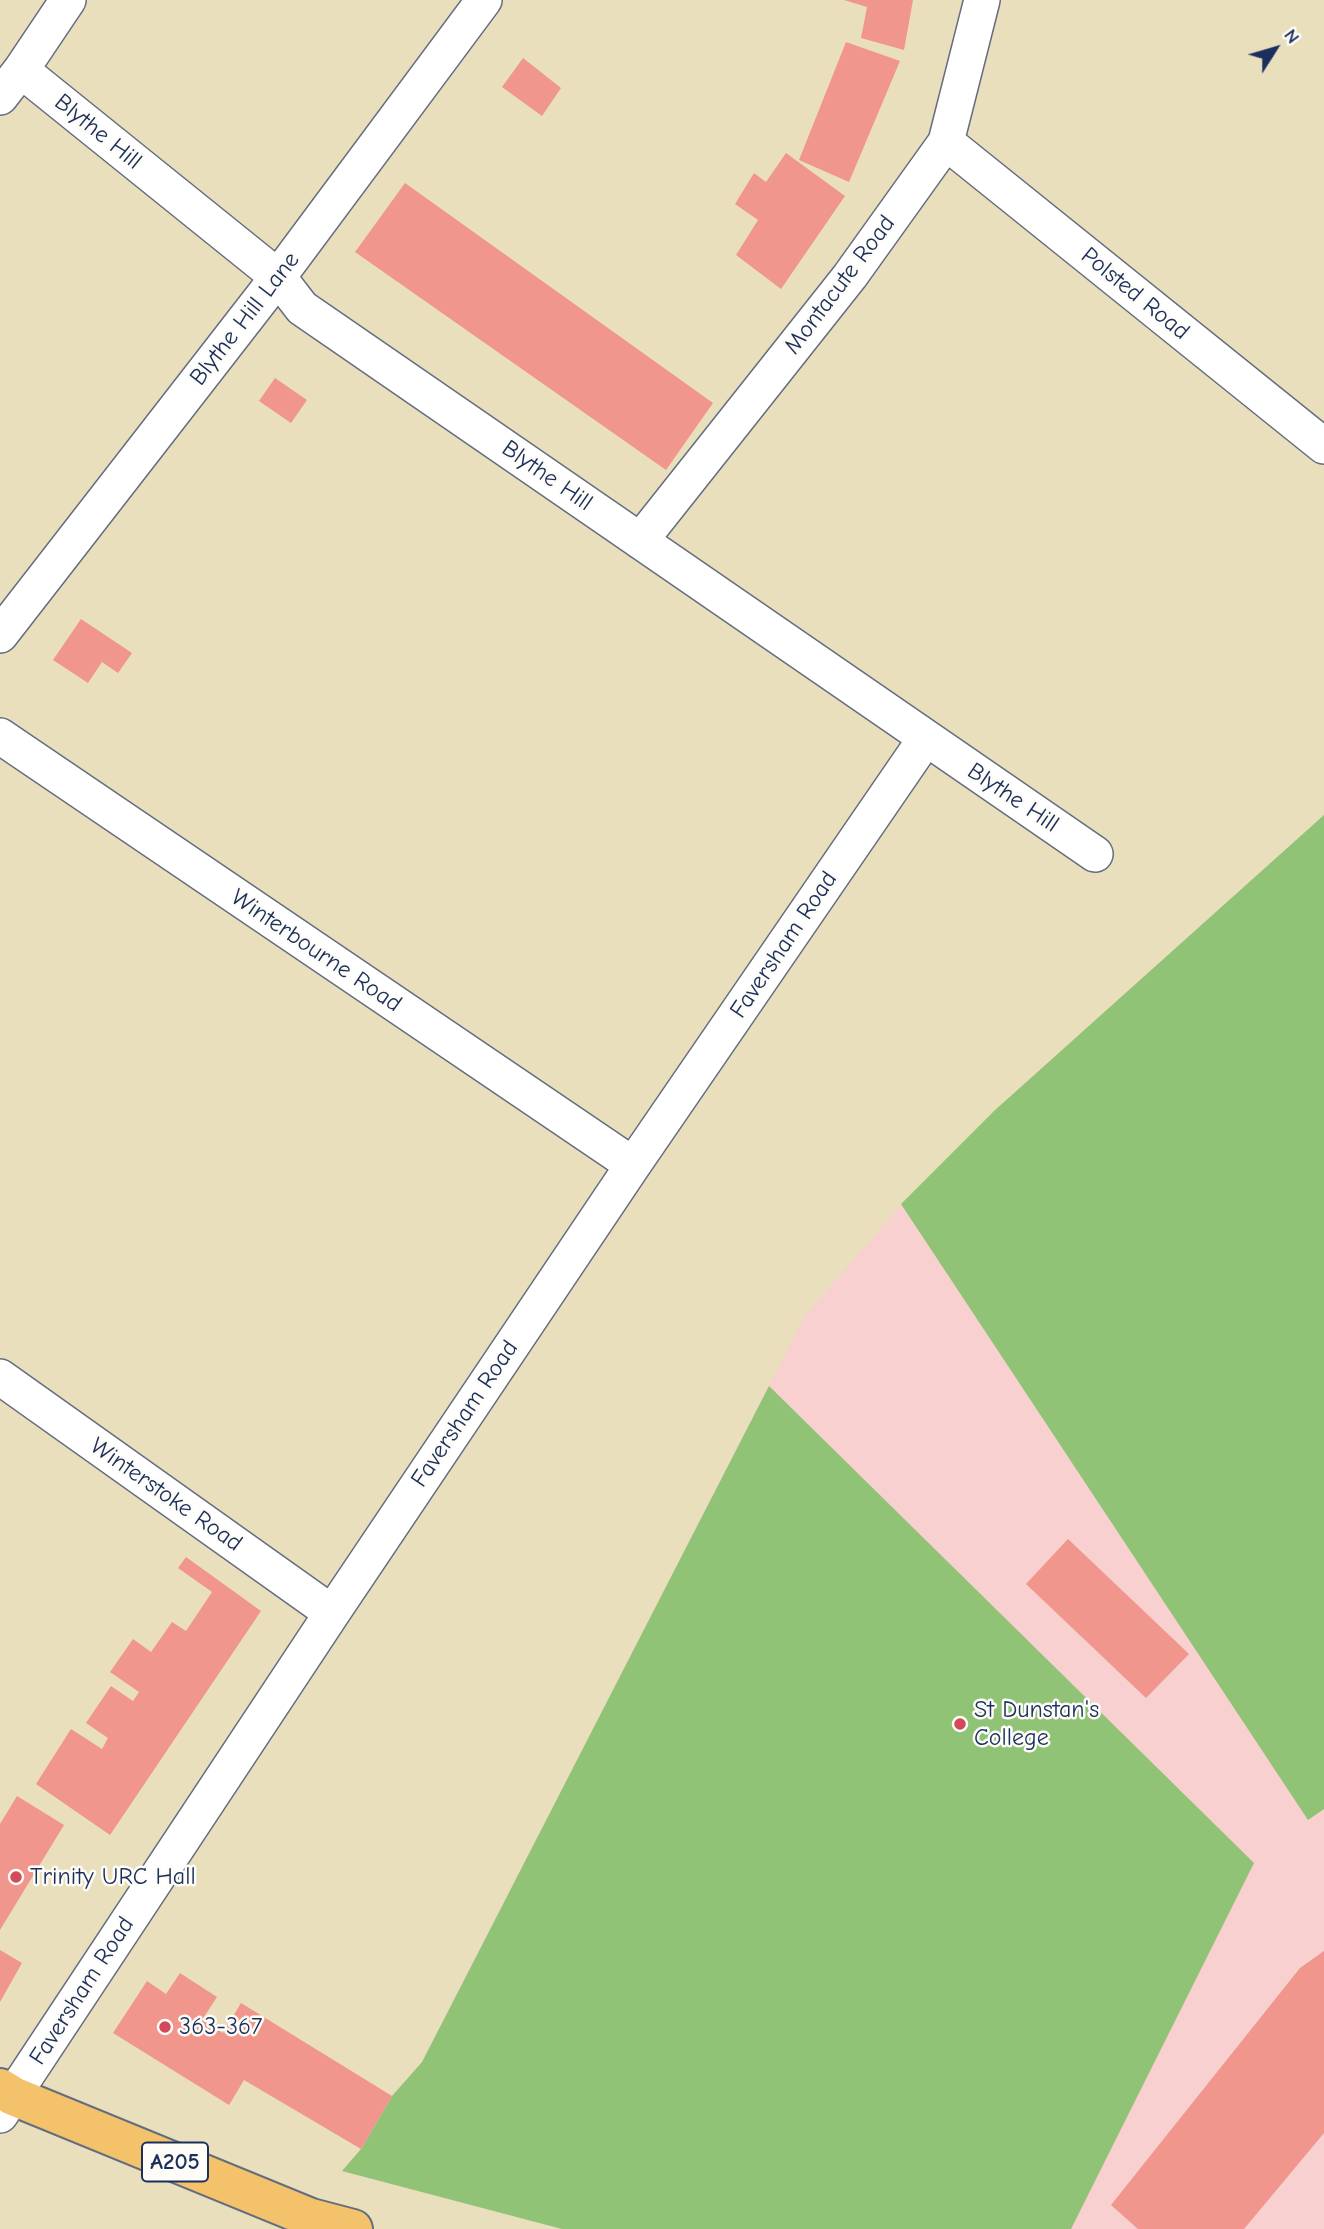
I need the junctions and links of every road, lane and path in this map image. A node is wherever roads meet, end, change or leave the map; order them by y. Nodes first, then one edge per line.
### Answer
1 (68, 0) edge
2 (484, 0) edge
3 (982, 0) edge
4 (21, 70) junction
5 (0, 97) edge
6 (946, 142) junction
7 (278, 277) junction
8 (1324, 446) edge
9 (640, 541) junction
10 (0, 635) edge
11 (0, 736) edge
12 (926, 738) junction
13 (1095, 854) dead end
14 (633, 1165) junction
15 (0, 1377) edge
16 (331, 1613) junction
17 (4, 2099) edge
18 (353, 2229) edge

1 - 4 street
2 - 7 street, Blythe Hill Lane
3 - 6 street, Montacute Road
4 - 5 street
4 - 7 street, Blythe Hill
6 - 8 street, Polsted Road
6 - 9 street, Montacute Road
7 - 9 street, Blythe Hill
7 - 10 street, Blythe Hill Lane
9 - 12 street, Blythe Hill
11 - 14 street, Winterbourne Road
12 - 13 street, Blythe Hill
12 - 14 street, Faversham Road
14 - 16 street, Faversham Road
15 - 16 street, Winterstoke Road
16 - 17 street, Faversham Road
17 - 18 highway, A205

